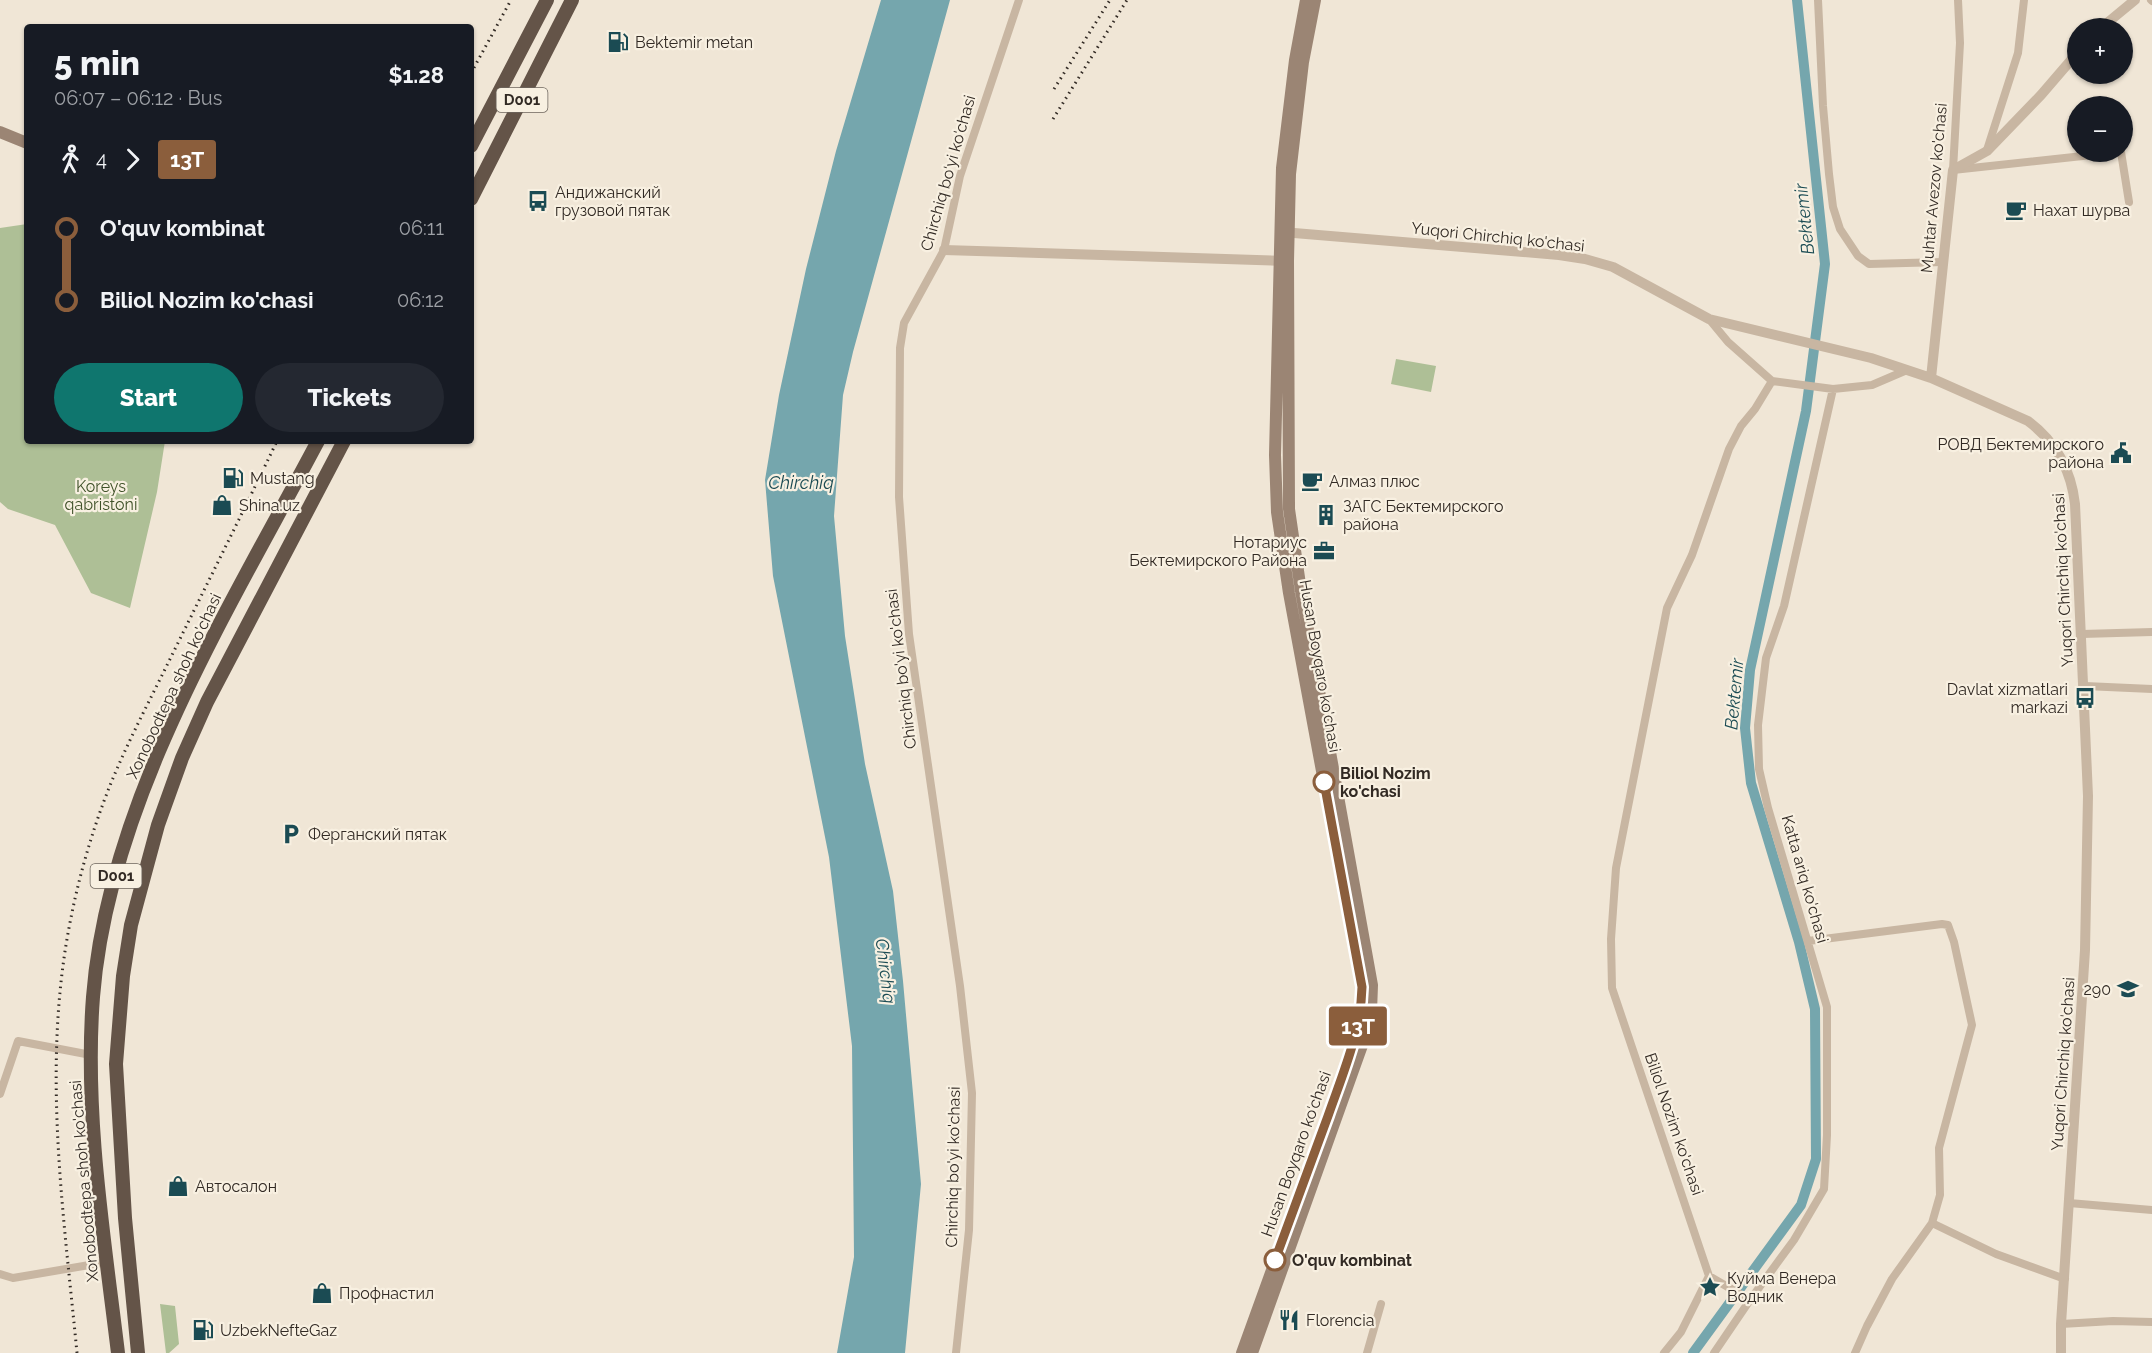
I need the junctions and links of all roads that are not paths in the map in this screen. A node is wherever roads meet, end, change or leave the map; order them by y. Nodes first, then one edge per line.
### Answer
1 (547, 0) edge
2 (572, 0) edge
3 (1019, 0) edge
4 (1306, 0) edge
5 (1315, 0) edge
6 (1818, 0) edge
7 (1958, 0) edge
8 (2024, 0) edge
9 (2135, 0) edge
10 (2113, 18) edge
11 (1299, 61) junction
12 (2067, 65) edge
13 (0, 132) edge
14 (474, 140) edge
15 (24, 142) edge
16 (1987, 151) junction
17 (2067, 158) edge
18 (2123, 162) edge
19 (1953, 170) junction
20 (474, 192) edge
21 (2129, 202) dead end
22 (1285, 232) junction
23 (944, 250) junction
24 (1284, 261) junction
25 (1943, 262) junction
26 (1709, 319) junction
27 (1907, 370) junction
28 (1931, 378) junction
29 (1772, 381) junction
30 (1833, 389) junction
31 (316, 444) edge
32 (342, 444) edge
33 (1295, 592) junction
34 (2152, 632) edge
35 (2082, 634) junction
36 (2085, 686) junction
37 (2152, 688) edge
38 (160, 750) junction
39 (182, 758) junction
40 (1808, 941) junction
41 (91, 1060) junction
42 (116, 1064) junction
43 (0, 1094) edge
44 (2069, 1203) junction
45 (2152, 1210) edge
46 (1932, 1223) junction
47 (107, 1262) junction
48 (0, 1274) edge
49 (1709, 1276) junction
50 (2065, 1279) junction
51 (1750, 1300) junction
52 (1381, 1304) dead end
53 (2152, 1322) edge
54 (2061, 1324) junction
55 (118, 1353) edge
56 (138, 1353) edge
57 (956, 1353) edge
58 (1242, 1353) edge
59 (1252, 1353) edge
60 (1367, 1353) edge
61 (1664, 1353) edge
62 (1714, 1353) edge
63 (1856, 1353) edge
64 (2061, 1353) edge

1 - 14 highway, D001
2 - 20 highway, D001
3 - 23 street, Chirchiq bo'yi ko'chasi
4 - 11 main road, Husan Boyqaro ko'chasi
5 - 11 main road, Husan Boyqaro ko'chasi
6 - 25 street
7 - 19 street, Muhtar Avezov ko'chasi
8 - 16 street
9 - 10 street
11 - 22 main road, Husan Boyqaro ko'chasi
12 - 16 street
13 - 15 main road
16 - 19 street
17 - 19 street
18 - 21 street
19 - 25 street, Muhtar Avezov ko'chasi
22 - 24 main road, Husan Boyqaro ko'chasi
22 - 26 street, Yuqori Chirchiq ko'chasi
23 - 24 street
23 - 57 street, Chirchiq bo'yi ko'chasi
24 - 33 main road, Husan Boyqaro ko'chasi
25 - 28 street, Muhtar Avezov ko'chasi
26 - 27 street, Yuqori Chirchiq ko'chasi
26 - 29 street
27 - 28 street, Yuqori Chirchiq ko'chasi
27 - 30 street
28 - 35 street, Yuqori Chirchiq ko'chasi
29 - 30 street
29 - 49 street, Biliol Nozim ko'chasi
30 - 40 street, Katta ariq ko'chasi
31 - 38 highway, Xonobodtepa shoh ko'chasi / D001
32 - 39 highway, D001
33 - 58 main road, Husan Boyqaro ko'chasi
33 - 59 main road, Husan Boyqaro ko'chasi
34 - 35 street
35 - 36 street, Yuqori Chirchiq ko'chasi
36 - 37 street
36 - 44 street, Yuqori Chirchiq ko'chasi
38 - 39 highway
38 - 41 highway, Xonobodtepa shoh ko'chasi / D001
39 - 42 highway, D001
40 - 46 street
40 - 51 street, Katta ariq ko'chasi
41 - 42 highway
41 - 43 street
41 - 47 highway, Xonobodtepa shoh ko'chasi / D001
42 - 56 highway, D001
44 - 45 street
44 - 50 street, Yuqori Chirchiq ko'chasi
46 - 50 street
46 - 63 street
47 - 48 street
47 - 55 highway, Xonobodtepa shoh ko'chasi / D001
49 - 51 street
49 - 61 street
50 - 54 street, Yuqori Chirchiq ko'chasi
51 - 62 street, Katta ariq ko'chasi
52 - 60 street
53 - 54 street
54 - 64 street, Yuqori Chirchiq ko'chasi

